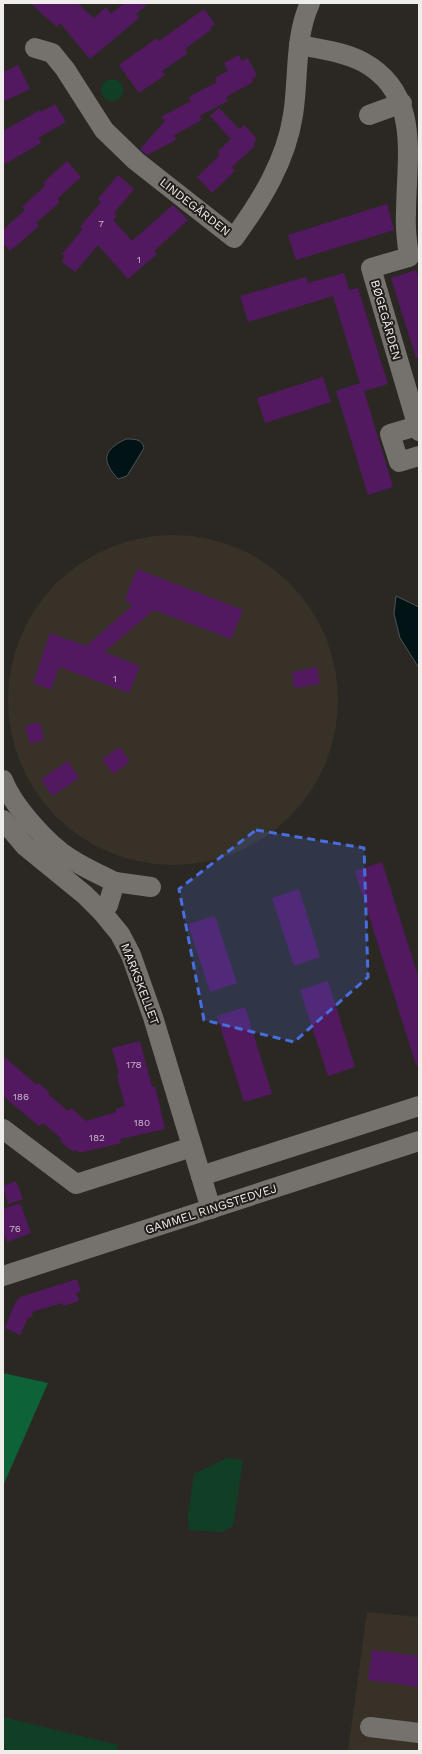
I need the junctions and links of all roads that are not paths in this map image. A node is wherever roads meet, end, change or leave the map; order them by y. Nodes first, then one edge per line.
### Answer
1 (310, 3) edge
2 (299, 45) junction
3 (35, 48) dead end
4 (402, 103) junction
5 (369, 115) dead end
6 (418, 428) edge
7 (419, 456) edge
8 (3, 780) edge
9 (3, 820) edge
10 (115, 882) junction
11 (151, 887) dead end
12 (102, 912) junction
13 (419, 1106) edge
14 (3, 1129) edge
15 (419, 1141) edge
16 (192, 1147) junction
17 (201, 1176) junction
18 (211, 1209) junction
19 (3, 1276) edge
20 (370, 1727) dead end
21 (419, 1733) edge

1 - 2 street, LINDEGÅRDEN
2 - 3 street, LINDEGÅRDEN
2 - 4 street, BØGEGÅRDEN
4 - 5 street
4 - 6 street, BØGEGÅRDEN
6 - 7 street, BØGEGÅRDEN
8 - 10 street
9 - 12 street, MARKSKELLET
10 - 11 street
10 - 12 street
12 - 16 street, MARKSKELLET
13 - 17 street
14 - 16 street
15 - 18 street, GAMMEL RINGSTEDVEJ
16 - 17 street, MARKSKELLET
17 - 18 street, MARKSKELLET
18 - 19 street, GAMMEL RINGSTEDVEJ
20 - 21 street

